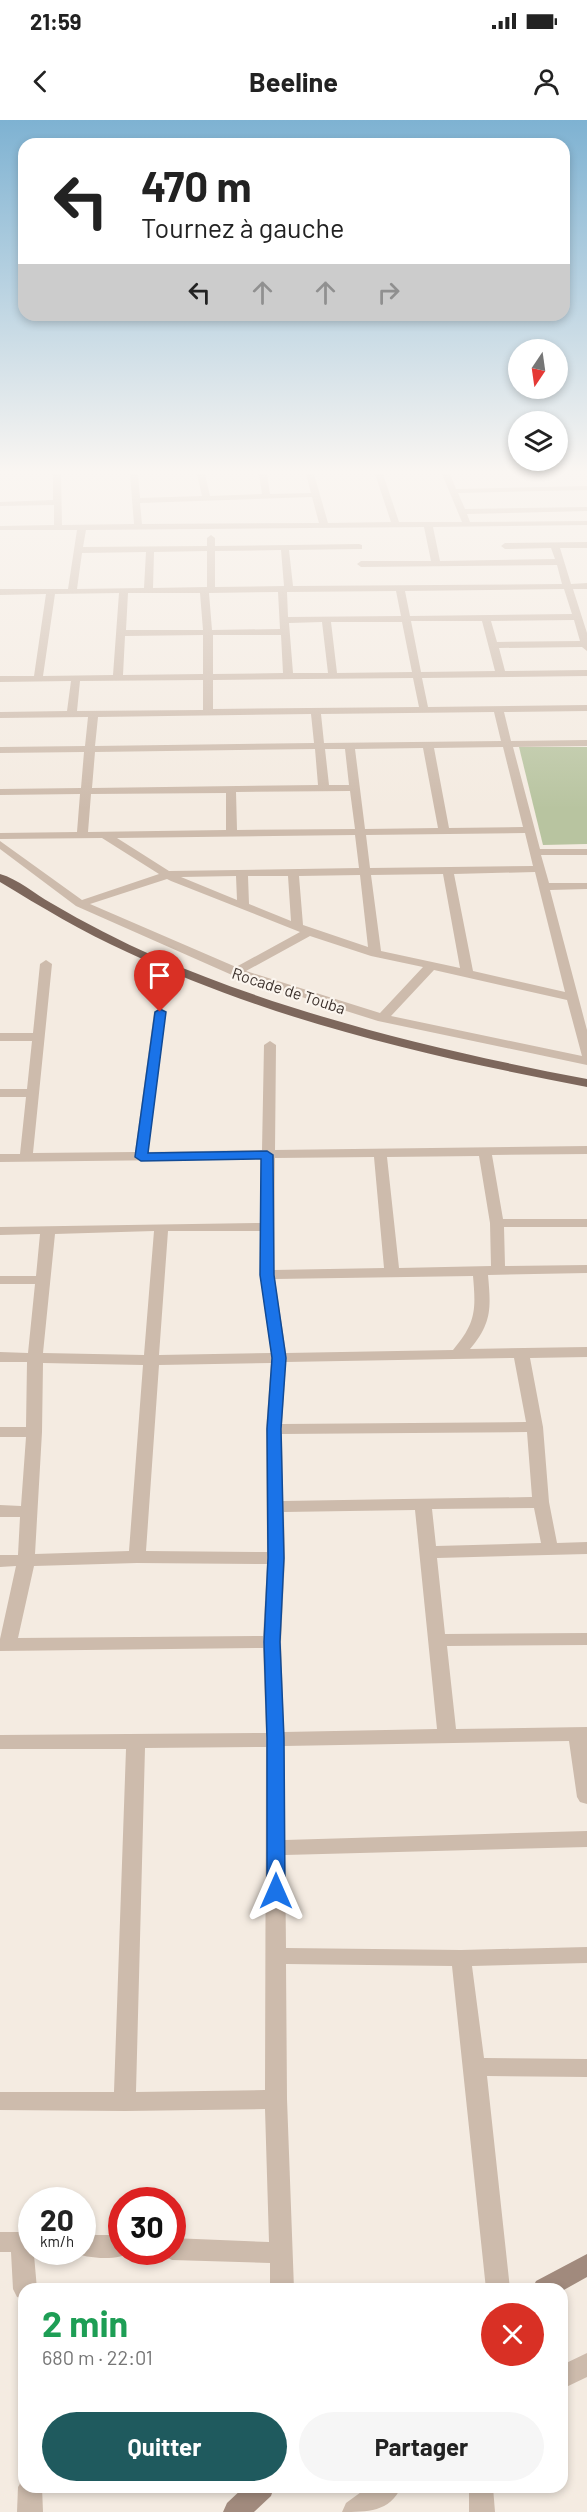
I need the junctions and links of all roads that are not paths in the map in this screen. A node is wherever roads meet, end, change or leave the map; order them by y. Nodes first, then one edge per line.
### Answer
1 (73, 586) edge
2 (148, 586) edge
3 (208, 586) edge
4 (286, 586) edge
5 (306, 586) edge
6 (392, 586) edge
7 (412, 586) edge
8 (565, 586) edge
9 (568, 586) junction
10 (587, 586) edge
11 (400, 588) junction
12 (286, 589) junction
13 (124, 590) junction
14 (148, 590) junction
15 (208, 590) junction
16 (51, 591) junction
17 (72, 591) junction
18 (0, 592) edge
19 (576, 617) junction
20 (486, 618) junction
21 (406, 619) junction
22 (283, 620) junction
23 (326, 620) junction
24 (208, 632) junction
25 (284, 632) junction
26 (121, 633) junction
27 (494, 645) junction
28 (587, 645) edge
29 (587, 673) edge
30 (501, 674) junction
31 (417, 675) junction
32 (288, 676) junction
33 (333, 676) junction
34 (208, 677) junction
35 (75, 678) junction
36 (118, 678) junction
37 (0, 679) edge
38 (38, 679) junction
39 (587, 708) edge
40 (498, 709) junction
41 (424, 710) junction
42 (316, 711) junction
43 (208, 712) junction
44 (72, 714) junction
45 (93, 714) junction
46 (0, 715) edge
47 (587, 743) edge
48 (507, 744) junction
49 (428, 745) junction
50 (350, 746) junction
51 (319, 747) junction
52 (90, 749) junction
53 (0, 750) edge
54 (324, 788) junction
55 (355, 788) junction
56 (231, 790) junction
57 (86, 791) junction
58 (0, 792) edge
59 (529, 830) junction
60 (444, 831) junction
61 (360, 832) junction
62 (232, 834) junction
63 (82, 835) junction
64 (105, 835) junction
65 (0, 836) edge
66 (0, 844) edge
67 (535, 852) junction
68 (587, 852) edge
69 (540, 870) junction
70 (448, 871) junction
71 (365, 872) junction
72 (242, 873) junction
73 (293, 873) junction
74 (169, 874) junction
75 (0, 877) edge
76 (587, 886) edge
77 (544, 887) junction
78 (80, 904) junction
79 (243, 906) junction
80 (297, 926) junction
81 (309, 932) junction
82 (375, 953) junction
83 (46, 963) dead end
84 (430, 966) junction
85 (236, 972) junction
86 (467, 974) junction
87 (578, 1001) edge
88 (160, 1012) dead end
89 (382, 1017) junction
90 (0, 1037) edge
91 (37, 1037) junction
92 (270, 1045) dead end
93 (587, 1054) edge
94 (587, 1061) edge
95 (587, 1083) edge
96 (0, 1093) edge
97 (32, 1093) junction
98 (587, 1150) edge
99 (380, 1152) junction
100 (485, 1152) junction
101 (267, 1155) junction
102 (141, 1157) junction
103 (0, 1158) edge
104 (26, 1158) junction
105 (497, 1223) junction
106 (587, 1223) edge
107 (161, 1227) junction
108 (269, 1227) junction
109 (48, 1230) junction
110 (0, 1231) edge
111 (587, 1269) edge
112 (480, 1271) junction
113 (498, 1271) junction
114 (392, 1274) junction
115 (267, 1275) junction
116 (0, 1280) edge
117 (43, 1280) junction
118 (587, 1352) edge
119 (521, 1353) junction
120 (458, 1354) junction
121 (35, 1356) junction
122 (0, 1357) edge
123 (279, 1358) junction
124 (151, 1359) junction
125 (535, 1427) junction
126 (274, 1429) junction
127 (34, 1431) junction
128 (0, 1432) edge
129 (541, 1502) junction
130 (423, 1504) junction
131 (276, 1507) junction
132 (0, 1511) edge
133 (27, 1512) junction
134 (550, 1548) junction
135 (587, 1548) edge
136 (429, 1552) junction
137 (137, 1557) junction
138 (276, 1558) junction
139 (0, 1561) edge
140 (26, 1562) junction
141 (587, 1639) edge
142 (438, 1640) junction
143 (272, 1642) junction
144 (4, 1645) edge
145 (582, 1734) edge
146 (447, 1735) junction
147 (275, 1738) junction
148 (136, 1743) junction
149 (1, 1746) edge
150 (587, 1797) edge
151 (587, 1839) edge
152 (276, 1848) junction
153 (276, 1956) junction
154 (587, 1956) edge
155 (461, 1958) junction
156 (475, 2067) junction
157 (587, 2068) edge
158 (276, 2099) junction
159 (0, 2101) edge
160 (125, 2102) junction
161 (186, 2249) edge
162 (280, 2253) junction
163 (21, 2265) edge
164 (587, 2265) edge
165 (24, 2283) edge
166 (282, 2283) edge
167 (497, 2283) edge
168 (555, 2283) edge
169 (587, 2364) edge
170 (568, 2375) edge
171 (30, 2493) edge
172 (256, 2493) edge
173 (381, 2493) edge
174 (481, 2493) edge
175 (30, 2512) edge
176 (236, 2512) edge
177 (355, 2512) edge
178 (482, 2512) edge

1 - 17 street
2 - 14 street
3 - 15 street
4 - 12 street
5 - 12 street
6 - 11 street
7 - 11 street
8 - 9 street
9 - 10 street
9 - 19 street
11 - 21 street
12 - 15 street
12 - 22 street
13 - 14 street
13 - 17 street
13 - 26 street
14 - 15 street
15 - 24 street
16 - 17 street
16 - 18 street
16 - 38 street
19 - 20 street
19 - 28 street
20 - 21 street
20 - 27 street
21 - 23 street
21 - 31 street
22 - 23 street
22 - 25 street
23 - 33 street
24 - 25 street
24 - 26 street
24 - 34 street
25 - 32 street
26 - 36 street
27 - 28 street
27 - 30 street
29 - 30 street
30 - 31 street
31 - 33 street
31 - 41 street
32 - 33 street
32 - 34 street
34 - 36 street
34 - 43 street
35 - 36 street
35 - 38 street
35 - 44 street
37 - 38 street
39 - 40 street
40 - 41 street
40 - 48 street
41 - 42 street
42 - 43 street
42 - 51 street
43 - 45 street
44 - 45 street
44 - 46 street
45 - 52 street
47 - 48 street
48 - 49 street
48 - 59 street
49 - 50 street
49 - 60 street
50 - 51 street
50 - 55 street
51 - 52 street
51 - 54 street
52 - 53 street
52 - 57 street
54 - 55 street
54 - 56 street
55 - 61 street
56 - 57 street
56 - 62 street
57 - 58 street
57 - 63 street
59 - 60 street
59 - 67 street
60 - 61 street
61 - 62 street
61 - 71 street
62 - 64 street
63 - 64 street
63 - 65 street
64 - 74 street
66 - 78 street
67 - 68 street
67 - 69 street
69 - 70 street
69 - 77 street
70 - 71 street
70 - 86 street
71 - 73 street
71 - 82 street
72 - 73 street
72 - 74 street
72 - 79 street
73 - 80 street
74 - 78 street
74 - 79 street
75 - 95 main road, Rocade de Touba
76 - 77 street
77 - 87 street
78 - 85 street
79 - 80 street
80 - 81 street
81 - 82 street
81 - 85 street
82 - 84 street
83 - 91 street
84 - 86 street
84 - 89 street
85 - 89 street
86 - 87 street
87 - 93 street
88 - 102 street
89 - 94 street
90 - 91 street
91 - 97 street
92 - 101 street
96 - 97 street
97 - 104 street
98 - 100 street
99 - 100 street
99 - 101 street
99 - 114 street
100 - 105 street
101 - 102 street
101 - 108 street
102 - 104 street
103 - 104 street
105 - 106 street
105 - 113 street
107 - 108 street
107 - 109 street
107 - 124 street
108 - 115 street
109 - 110 street
109 - 117 street
111 - 113 street
112 - 113 street
112 - 114 street
112 - 120 street
114 - 115 street
115 - 123 street
116 - 117 street
117 - 121 street
118 - 119 street
119 - 120 street
119 - 125 street
120 - 123 street
121 - 122 street
121 - 124 street
121 - 127 street
123 - 124 street
123 - 126 street
124 - 137 street
125 - 126 street
125 - 129 street
126 - 131 street
127 - 128 street
127 - 133 street
129 - 130 street
129 - 134 street
130 - 131 street
130 - 136 street
131 - 138 street
132 - 133 street
133 - 140 street
134 - 135 street
134 - 136 street
136 - 142 street
137 - 138 street
137 - 140 street
138 - 143 street
139 - 140 street
140 - 144 street
141 - 142 street
142 - 146 street
143 - 144 street
143 - 147 street
145 - 146 street
145 - 150 street
146 - 147 street
147 - 148 street
147 - 152 street
148 - 149 street
148 - 160 street
151 - 152 street
152 - 153 street
153 - 155 street
153 - 158 street
154 - 155 street
155 - 156 street
156 - 157 street
156 - 167 street
158 - 160 street
158 - 162 street
159 - 160 street
161 - 162 street
162 - 166 street
163 - 165 street
164 - 168 main road
169 - 170 street
171 - 175 street
172 - 176 main road
173 - 177 street
174 - 178 street

